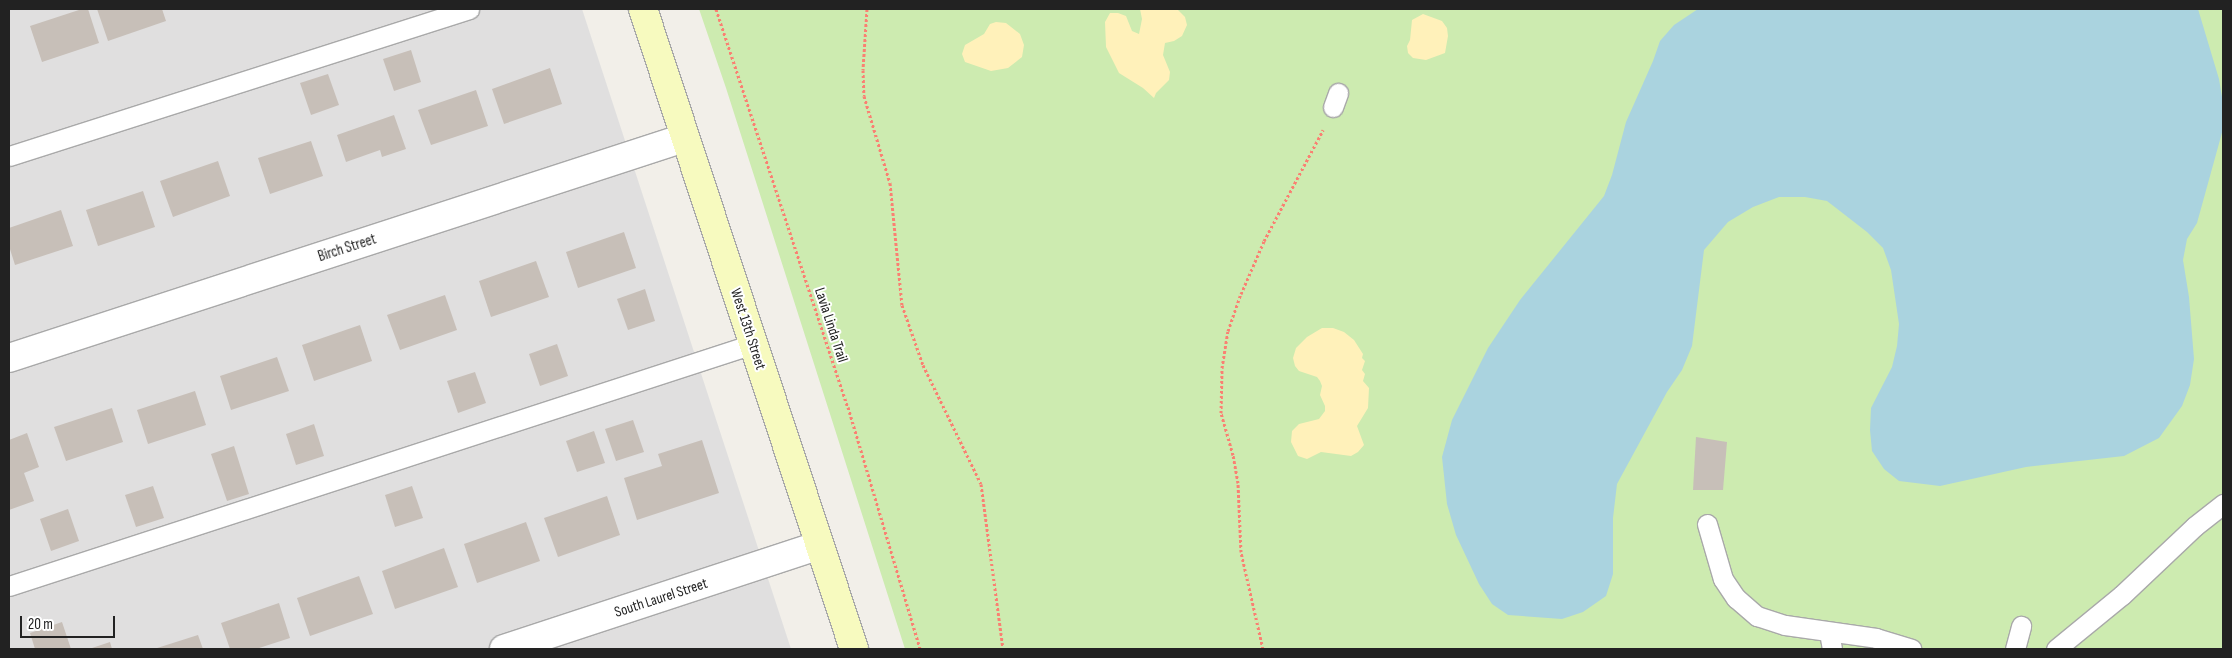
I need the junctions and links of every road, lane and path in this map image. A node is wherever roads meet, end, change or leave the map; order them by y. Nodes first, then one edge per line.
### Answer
1 (469, 9) edge
2 (643, 9) edge
3 (716, 9) edge
4 (867, 9) edge
5 (1336, 100) dead end
6 (684, 138) junction
7 (9, 156) edge
8 (754, 344) junction
9 (9, 358) edge
10 (2223, 504) edge
11 (1707, 524) dead end
12 (818, 546) junction
13 (9, 586) edge
14 (2021, 626) dead end
15 (1830, 641) edge
16 (504, 649) edge
17 (854, 649) edge
18 (920, 649) edge
19 (1003, 649) edge
20 (1263, 649) edge
21 (1911, 649) edge
22 (2015, 649) edge
23 (2056, 649) edge

1 - 7 lane
2 - 6 main road, West 13th Street
3 - 18 path, Lavia Linda Trail
4 - 19 path
5 - 20 path
6 - 8 main road, West 13th Street
6 - 9 street, Birch Street
8 - 12 main road, West 13th Street
8 - 13 lane
10 - 23 lane
11 - 15 lane
12 - 16 street, South Laurel Street
12 - 17 main road, West 13th Street
14 - 22 lane
15 - 21 lane

